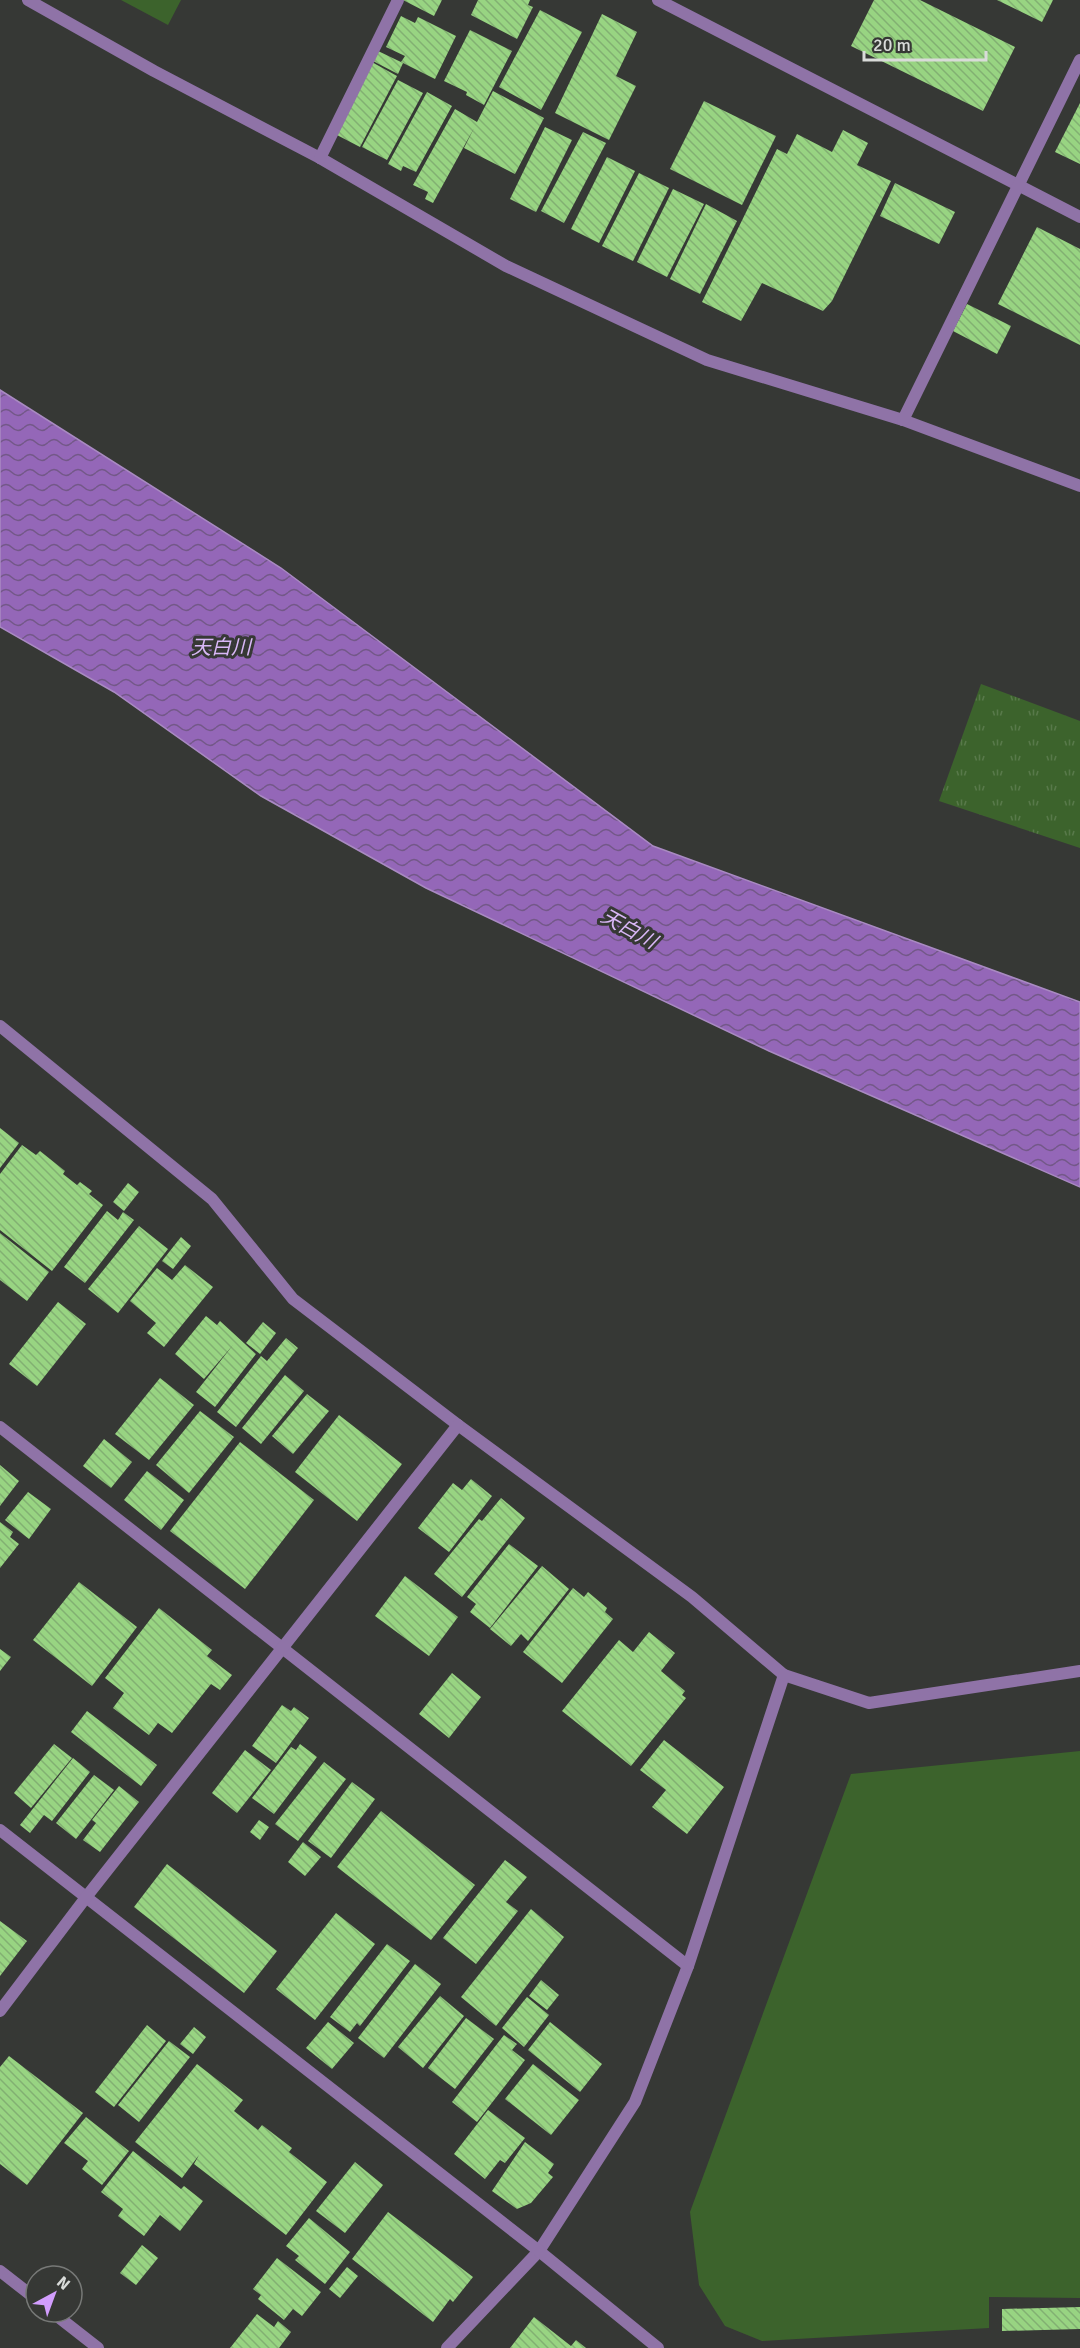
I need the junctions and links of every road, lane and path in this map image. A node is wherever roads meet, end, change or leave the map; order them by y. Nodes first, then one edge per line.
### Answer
1 (28, 0) edge
2 (398, 0) edge
3 (658, 0) edge
4 (1080, 60) edge
5 (320, 158) junction
6 (1018, 186) junction
7 (1080, 217) edge
8 (903, 420) junction
9 (1080, 486) edge
10 (0, 1026) edge
11 (459, 1425) junction
12 (0, 1427) edge
13 (283, 1648) junction
14 (1080, 1671) edge
15 (783, 1675) junction
16 (0, 1830) edge
17 (87, 1896) junction
18 (688, 1966) junction
19 (0, 2011) edge
20 (539, 2251) junction
21 (0, 2271) edge
22 (24, 2290) edge
23 (67, 2324) edge
24 (98, 2348) edge
25 (447, 2348) edge
26 (658, 2348) edge

1 - 5 street
2 - 5 street
3 - 6 street
4 - 6 street
5 - 8 street
6 - 7 street
6 - 8 street
8 - 9 street
10 - 11 street
11 - 13 street
11 - 15 street
12 - 13 street
13 - 17 street
13 - 18 street
14 - 15 street
15 - 18 street
16 - 17 street
17 - 19 street
17 - 20 street
18 - 20 street
20 - 25 street
20 - 26 street
21 - 22 street
23 - 24 street

